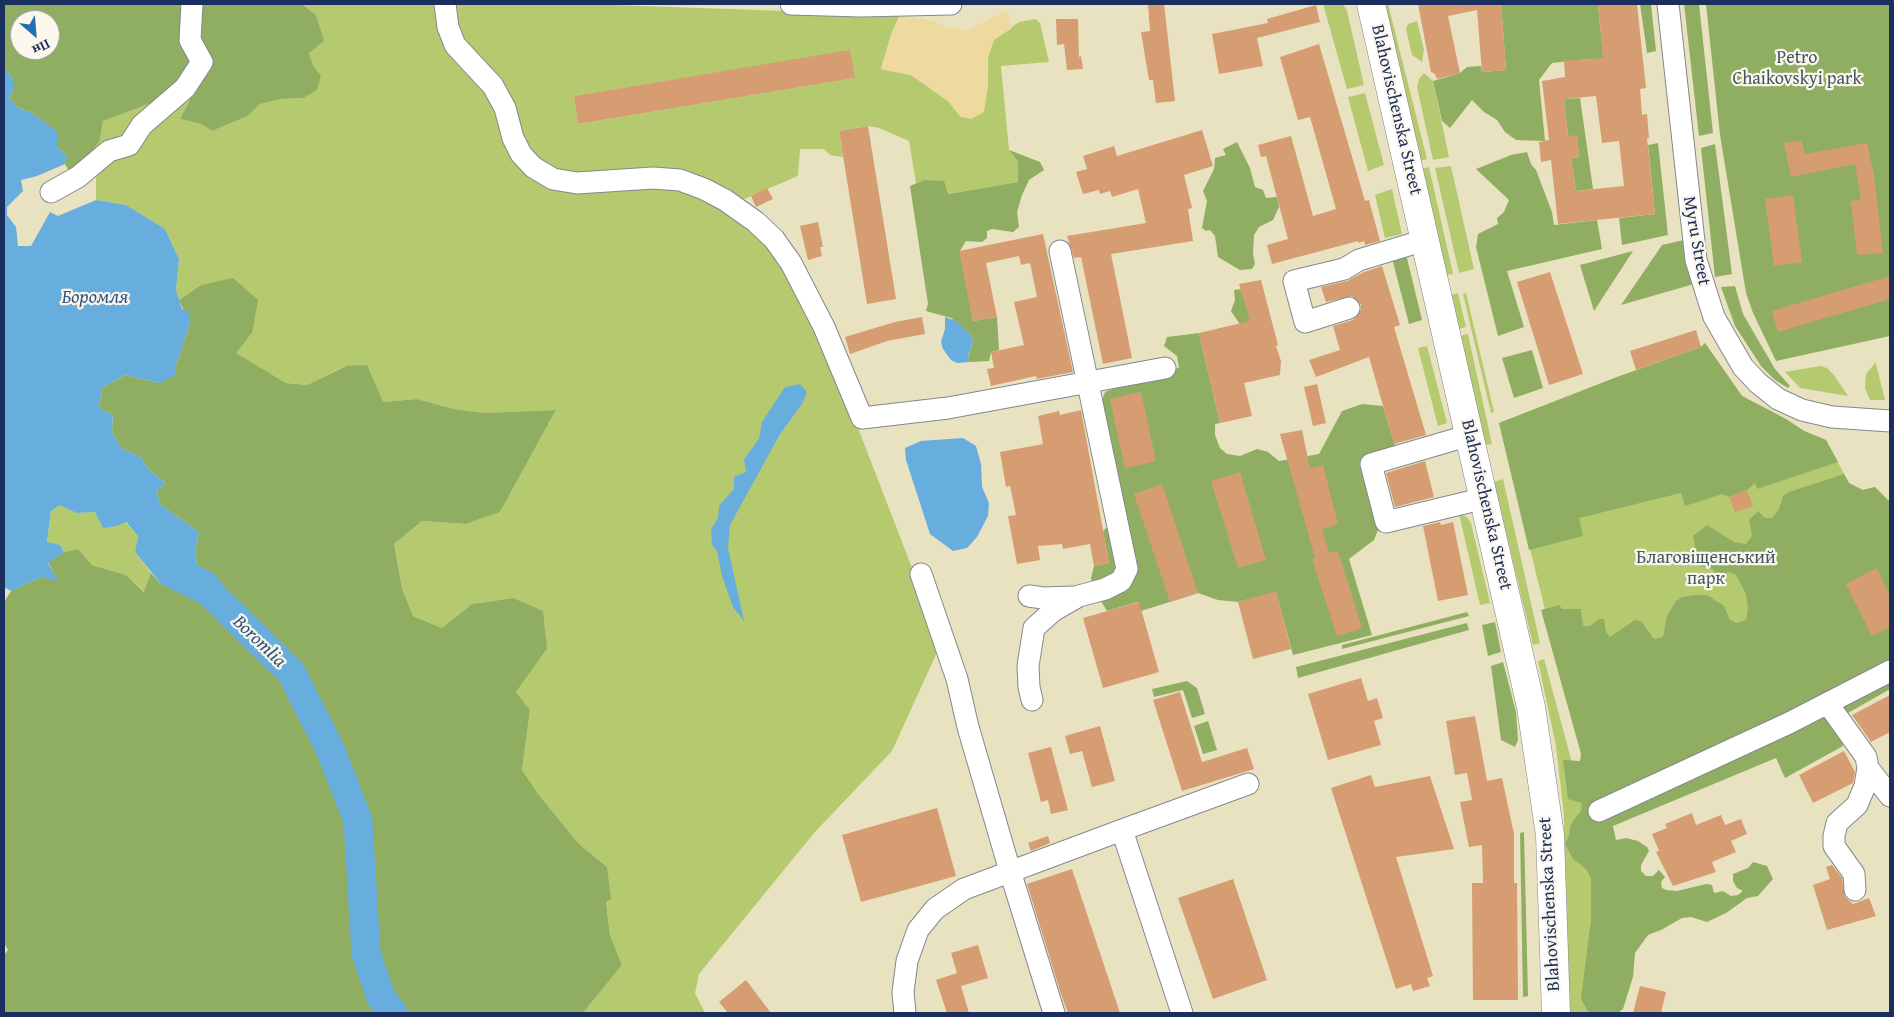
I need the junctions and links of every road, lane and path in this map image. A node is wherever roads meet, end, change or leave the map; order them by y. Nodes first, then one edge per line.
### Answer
1 (192, 4) edge
2 (445, 4) edge
3 (791, 4) edge
4 (950, 4) edge
5 (1371, 4) edge
6 (1668, 4) edge
7 (51, 192) dead end
8 (1425, 240) junction
9 (1060, 251) dead end
10 (1349, 308) dead end
11 (1165, 368) dead end
12 (1088, 381) junction
13 (1890, 421) edge
14 (1470, 435) junction
15 (1485, 498) junction
16 (921, 574) dead end
17 (1029, 596) dead end
18 (1079, 596) junction
19 (1890, 671) edge
20 (1032, 700) dead end
21 (1828, 704) junction
22 (1868, 768) junction
23 (1248, 784) dead end
24 (1890, 796) edge
25 (1599, 811) dead end
26 (1122, 830) junction
27 (1010, 870) junction
28 (1855, 890) dead end
29 (905, 1013) edge
30 (1054, 1013) edge
31 (1182, 1013) edge
32 (1556, 1013) edge

1 - 7 street
2 - 12 street
3 - 4 street
5 - 8 main road, Blahovischenska Street
6 - 13 street, Myru Street
8 - 10 street
8 - 14 main road, Blahovischenska Street
9 - 12 street
11 - 12 street
12 - 18 street
14 - 15 main road, Blahovischenska Street
14 - 15 street
15 - 32 main road, Blahovischenska Street
16 - 27 street
17 - 18 street
18 - 20 street
19 - 21 street
21 - 22 street
21 - 25 street
22 - 24 street
22 - 28 street
23 - 26 street
26 - 27 street
26 - 31 street
27 - 29 street
27 - 30 street

